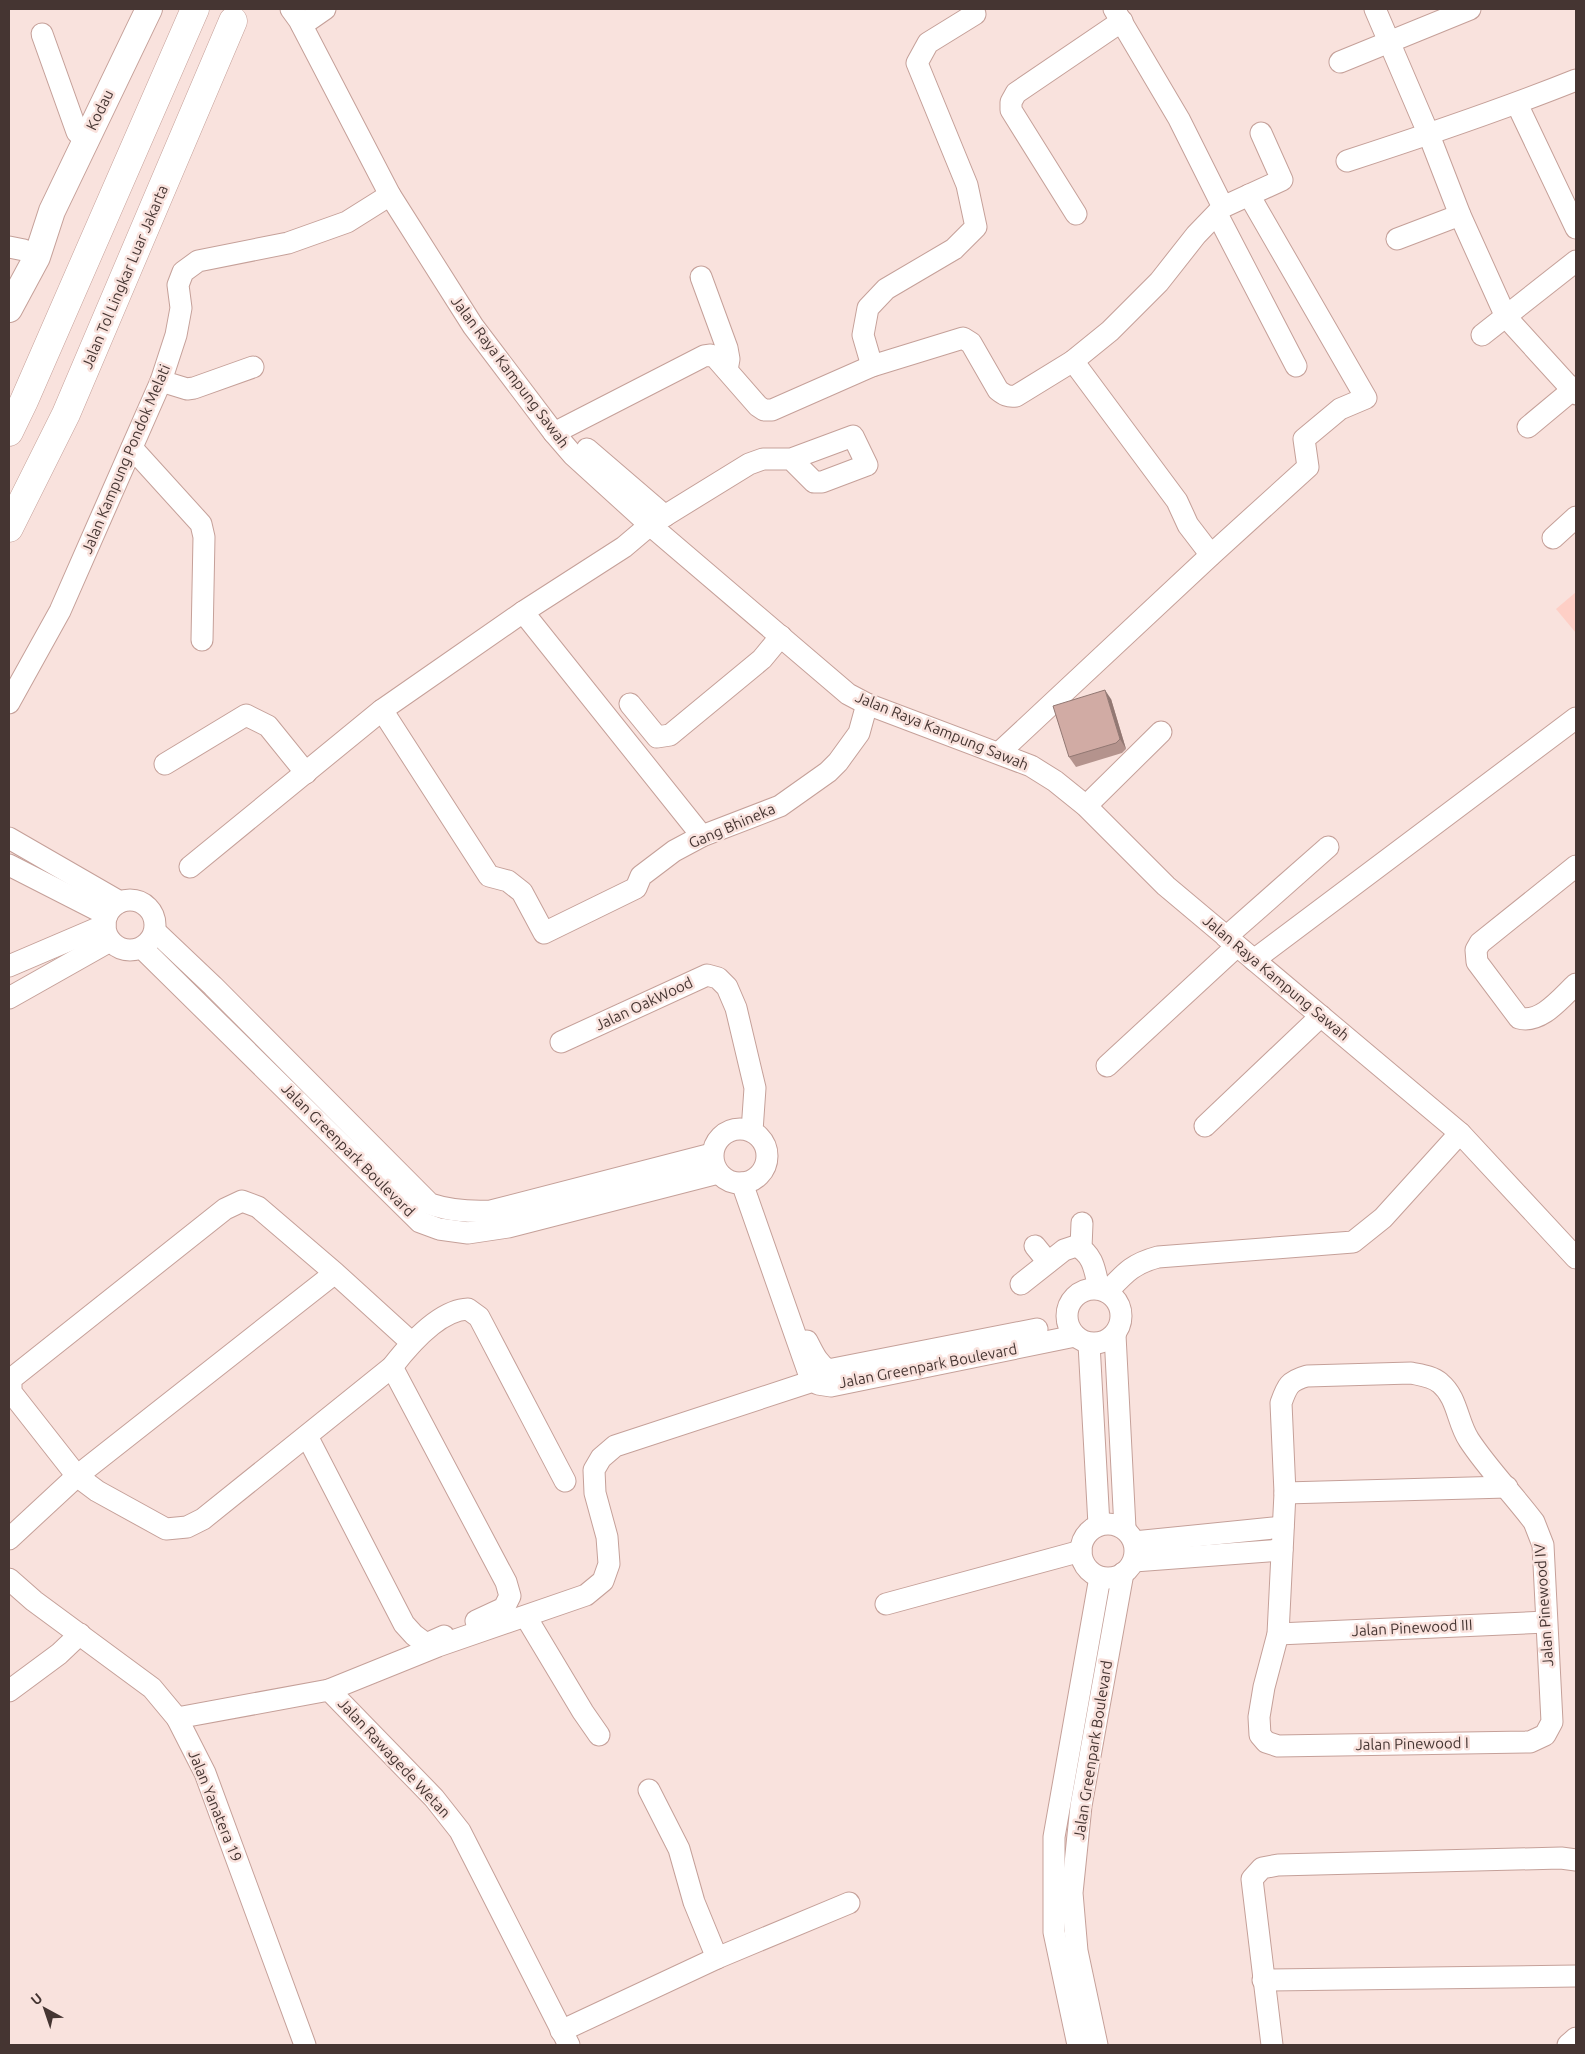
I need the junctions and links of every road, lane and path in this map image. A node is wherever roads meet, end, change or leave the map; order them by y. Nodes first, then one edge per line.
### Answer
1 (149, 9) edge
2 (195, 9) edge
3 (325, 9) edge
4 (1375, 9) edge
5 (1470, 9) edge
6 (975, 14) dead end
7 (1118, 15) edge
8 (298, 16) edge
9 (233, 22) dead end
10 (42, 34) dead end
11 (1389, 42) junction
12 (1340, 62) dead end
13 (1576, 80) edge
14 (1517, 104) junction
15 (1261, 134) dead end
16 (1429, 135) junction
17 (86, 141) junction
18 (1347, 160) dead end
19 (390, 195) junction
20 (1249, 195) junction
21 (1220, 210) junction
22 (52, 211) junction
23 (1076, 214) dead end
24 (1460, 215) junction
25 (1576, 228) edge
26 (1398, 238) dead end
27 (16, 249) edge
28 (1576, 261) edge
29 (701, 276) dead end
30 (9, 278) edge
31 (9, 309) edge
32 (1506, 317) junction
33 (1482, 336) dead end
34 (1073, 361) junction
35 (872, 366) junction
36 (1296, 366) dead end
37 (253, 367) dead end
38 (726, 370) junction
39 (161, 381) junction
40 (1575, 390) edge
41 (1528, 427) dead end
42 (9, 432) edge
43 (554, 433) junction
44 (132, 448) junction
45 (791, 459) dead end
46 (1576, 518) edge
47 (657, 520) junction
48 (9, 528) edge
49 (1553, 538) dead end
50 (1211, 555) junction
51 (523, 612) junction
52 (782, 636) junction
53 (202, 640) dead end
54 (9, 703) edge
55 (630, 704) dead end
56 (867, 704) junction
57 (382, 710) junction
58 (1576, 718) edge
59 (1161, 732) dead end
60 (999, 753) junction
61 (165, 764) dead end
62 (306, 773) junction
63 (1086, 806) junction
64 (702, 836) junction
65 (9, 838) edge
66 (1328, 848) dead end
67 (9, 865) edge
68 (1576, 866) edge
69 (190, 867) dead end
70 (111, 921) junction
71 (155, 931) junction
72 (1231, 941) junction
73 (142, 948) junction
74 (1254, 960) junction
75 (9, 966) edge
76 (1576, 984) edge
77 (213, 986) junction
78 (9, 998) edge
79 (198, 1001) junction
80 (1322, 1016) junction
81 (561, 1042) dead end
82 (1108, 1066) dead end
83 (1205, 1126) dead end
84 (752, 1130) junction
85 (1460, 1133) junction
86 (715, 1164) junction
87 (748, 1181) junction
88 (1082, 1224) dead end
89 (1081, 1248) junction
90 (1576, 1258) edge
91 (335, 1273) junction
92 (1021, 1284) dead end
93 (1103, 1290) junction
94 (1077, 1334) junction
95 (1114, 1335) junction
96 (412, 1342) junction
97 (392, 1367) junction
98 (814, 1381) junction
99 (307, 1436) junction
100 (77, 1476) junction
101 (565, 1481) dead end
102 (1507, 1487) junction
103 (1285, 1493) junction
104 (1098, 1525) junction
105 (1282, 1538) junction
106 (9, 1539) edge
107 (1081, 1551) junction
108 (1129, 1551) junction
109 (1100, 1577) junction
110 (13, 1589) edge
111 (886, 1604) dead end
112 (526, 1617) junction
113 (1546, 1622) junction
114 (80, 1634) junction
115 (1278, 1634) junction
116 (330, 1690) junction
117 (9, 1691) edge
118 (177, 1718) junction
119 (599, 1735) dead end
120 (1545, 1736) joint
121 (649, 1790) dead end
122 (1576, 1860) edge
123 (849, 1902) dead end
124 (717, 1958) junction
125 (1576, 1976) edge
126 (1264, 1980) junction
127 (565, 2038) edge
128 (1576, 2038) edge
129 (305, 2045) edge
130 (1078, 2045) edge
131 (1097, 2045) edge
132 (1272, 2045) edge
133 (1568, 2045) edge

1 - 17 main road, Kodau
2 - 42 highway
3 - 8 street
4 - 11 street
5 - 11 street
6 - 35 street
7 - 21 street
7 - 23 street
8 - 19 street, Jalan Raya Kampung Sawah
9 - 48 highway, Jalan Tol Lingkar Luar Jakarta
10 - 17 street
11 - 12 street
11 - 16 street
13 - 14 street
14 - 16 street
14 - 25 street
15 - 20 street
16 - 18 street
16 - 24 street
17 - 22 main road, Kodau
19 - 39 street, Jalan Kampung Pondok Melati
19 - 43 street, Jalan Raya Kampung Sawah
20 - 21 street
20 - 50 street
21 - 34 street
21 - 36 street
22 - 27 main road, Kodau
22 - 31 main road, Kodau
24 - 26 street
24 - 32 street
27 - 30 main road, Kodau
28 - 32 street
29 - 38 street
32 - 33 street
32 - 40 street
34 - 35 street
34 - 50 street
35 - 38 street
37 - 39 street
38 - 43 street
39 - 44 street, Jalan Kampung Pondok Melati
40 - 41 street
43 - 47 street, Jalan Raya Kampung Sawah
44 - 53 street
44 - 54 street, Jalan Kampung Pondok Melati
45 - 47 street
46 - 49 street
47 - 51 street
47 - 52 street, Jalan Raya Kampung Sawah
50 - 60 street
51 - 57 street
51 - 64 street
52 - 55 street
52 - 56 street, Jalan Raya Kampung Sawah
56 - 60 street, Jalan Raya Kampung Sawah
56 - 64 street, Gang Bhineka
57 - 62 street
57 - 64 street, Gang Bhineka
58 - 74 street
59 - 63 street
60 - 63 street, Jalan Raya Kampung Sawah
61 - 62 street
62 - 69 street
63 - 72 street, Jalan Raya Kampung Sawah
65 - 70 street
66 - 72 street
67 - 70 street
68 - 76 street
70 - 71 street
70 - 73 street
70 - 75 street
70 - 78 street
71 - 73 street
71 - 77 street, Jalan Greenpark Boulevard
72 - 74 street, Jalan Raya Kampung Sawah
72 - 82 street
73 - 79 street, Jalan Greenpark Boulevard
74 - 80 street, Jalan Raya Kampung Sawah
77 - 79 street
77 - 86 street, Jalan Greenpark Boulevard
79 - 86 street, Jalan Greenpark Boulevard
80 - 83 street
80 - 85 street, Jalan Raya Kampung Sawah
81 - 84 street, Jalan OakWood
84 - 86 street
84 - 87 street
85 - 90 street, Jalan Raya Kampung Sawah
85 - 93 street
86 - 87 street
87 - 94 street, Jalan Greenpark Boulevard
87 - 98 street
88 - 89 street
89 - 92 street
89 - 93 street
91 - 96 street
91 - 100 street
91 - 100 street
93 - 94 street
93 - 95 street
94 - 95 street
94 - 98 street, Jalan Greenpark Boulevard
94 - 104 street
95 - 108 street, Jalan Greenpark Boulevard
96 - 97 street
96 - 101 street
97 - 99 street
97 - 99 street
98 - 112 street
99 - 100 street
100 - 106 street
102 - 103 street
102 - 103 street, Jalan Pinewood IV
102 - 113 street, Jalan Pinewood IV
103 - 105 street
104 - 107 street
104 - 108 street
105 - 108 street
105 - 115 street
107 - 109 street
107 - 111 street
108 - 109 street
108 - 131 street, Jalan Greenpark Boulevard
109 - 130 street, Jalan Greenpark Boulevard
110 - 114 street, Jalan Yanatera 19
112 - 116 street
112 - 119 street
113 - 115 street, Jalan Pinewood III
113 - 120 street, Jalan Pinewood IV
114 - 117 street
114 - 118 street, Jalan Yanatera 19
115 - 120 street, Jalan Pinewood I
116 - 118 street, Jalan Rawagede Wetan
116 - 127 street, Jalan Rawagede Wetan
118 - 129 street, Jalan Yanatera 19
121 - 124 street
122 - 126 street
123 - 124 street
124 - 127 street
125 - 126 street
126 - 132 street
128 - 133 street

